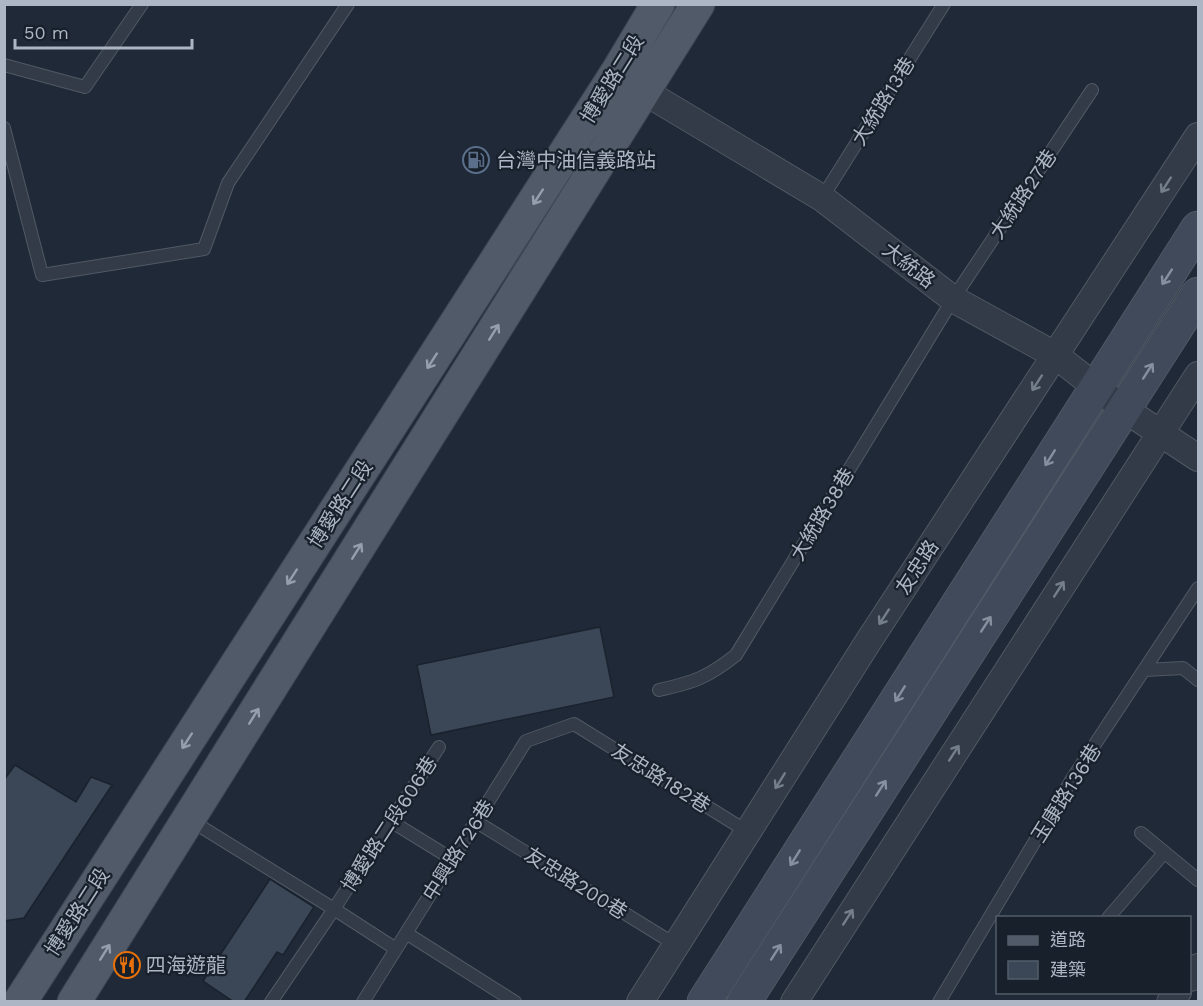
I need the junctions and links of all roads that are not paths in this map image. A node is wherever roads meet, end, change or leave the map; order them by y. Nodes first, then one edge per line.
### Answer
1 (142, 4) edge
2 (348, 4) edge
3 (658, 4) edge
4 (698, 4) edge
5 (945, 4) edge
6 (4, 65) edge
7 (618, 71) junction
8 (1092, 90) dead end
9 (645, 92) junction
10 (4, 128) edge
11 (1198, 136) edge
12 (822, 198) junction
13 (1198, 228) edge
14 (1198, 294) edge
15 (953, 299) junction
16 (1055, 355) junction
17 (1198, 375) edge
18 (1095, 386) junction
19 (1124, 409) junction
20 (1159, 434) junction
21 (1198, 458) edge
22 (1198, 588) edge
23 (1145, 670) junction
24 (1198, 680) edge
25 (658, 690) dead end
26 (574, 724) joint
27 (439, 747) dead end
28 (189, 819) junction
29 (475, 821) junction
30 (392, 822) junction
31 (748, 832) junction
32 (1141, 833) dead end
33 (1164, 852) junction
34 (452, 860) junction
35 (1198, 880) edge
36 (334, 909) junction
37 (1110, 916) edge
38 (406, 933) junction
39 (676, 945) junction
40 (396, 949) junction
41 (18, 997) edge
42 (74, 1002) edge
43 (271, 1002) edge
44 (363, 1002) edge
45 (515, 1002) edge
46 (640, 1002) edge
47 (704, 1002) edge
48 (744, 1002) edge
49 (794, 1002) edge
50 (939, 1002) edge

1 - 6 lane
2 - 10 lane
3 - 7 main road, 博愛路二段
4 - 9 main road, 博愛路二段
5 - 12 lane, 大統路13巷
7 - 9 street, 大統路
7 -> 41 main road, 博愛路二段
8 - 15 lane, 大統路27巷
9 - 12 street, 大統路
28 -> 9 main road, 博愛路二段
11 -> 16 street, 友忠路
12 - 15 street, 大統路
13 -> 18 street
19 -> 14 street
15 - 16 street, 大統路
15 - 25 lane, 大統路38巷
16 - 18 street, 大統路
16 -> 31 street, 友忠路
17 - 20 street
18 - 19 street, 大統路
18 -> 47 street
19 - 20 street, 大統路
48 -> 19 street
20 - 21 street, 大統路
49 -> 20 street
22 - 23 lane, 玉康路136巷
23 - 24 lane
23 - 50 lane, 玉康路136巷
26 - 29 lane, 中興路726巷
26 - 31 lane, 友忠路182巷
27 - 30 lane, 博愛路二段606巷
28 - 36 lane, 博愛路二段606巷
42 -> 28 main road, 博愛路二段
29 - 34 lane, 中興路726巷
29 - 39 lane, 友忠路200巷
30 - 34 lane
30 - 36 lane, 博愛路二段606巷
31 - 39 street, 友忠路
32 - 33 lane
33 - 35 lane
33 - 37 lane
34 - 38 lane, 中興路726巷
36 - 40 lane
36 - 43 lane
38 - 40 lane, 中興路726巷
38 - 45 lane
39 - 46 street, 友忠路
40 - 44 lane, 中興路726巷

